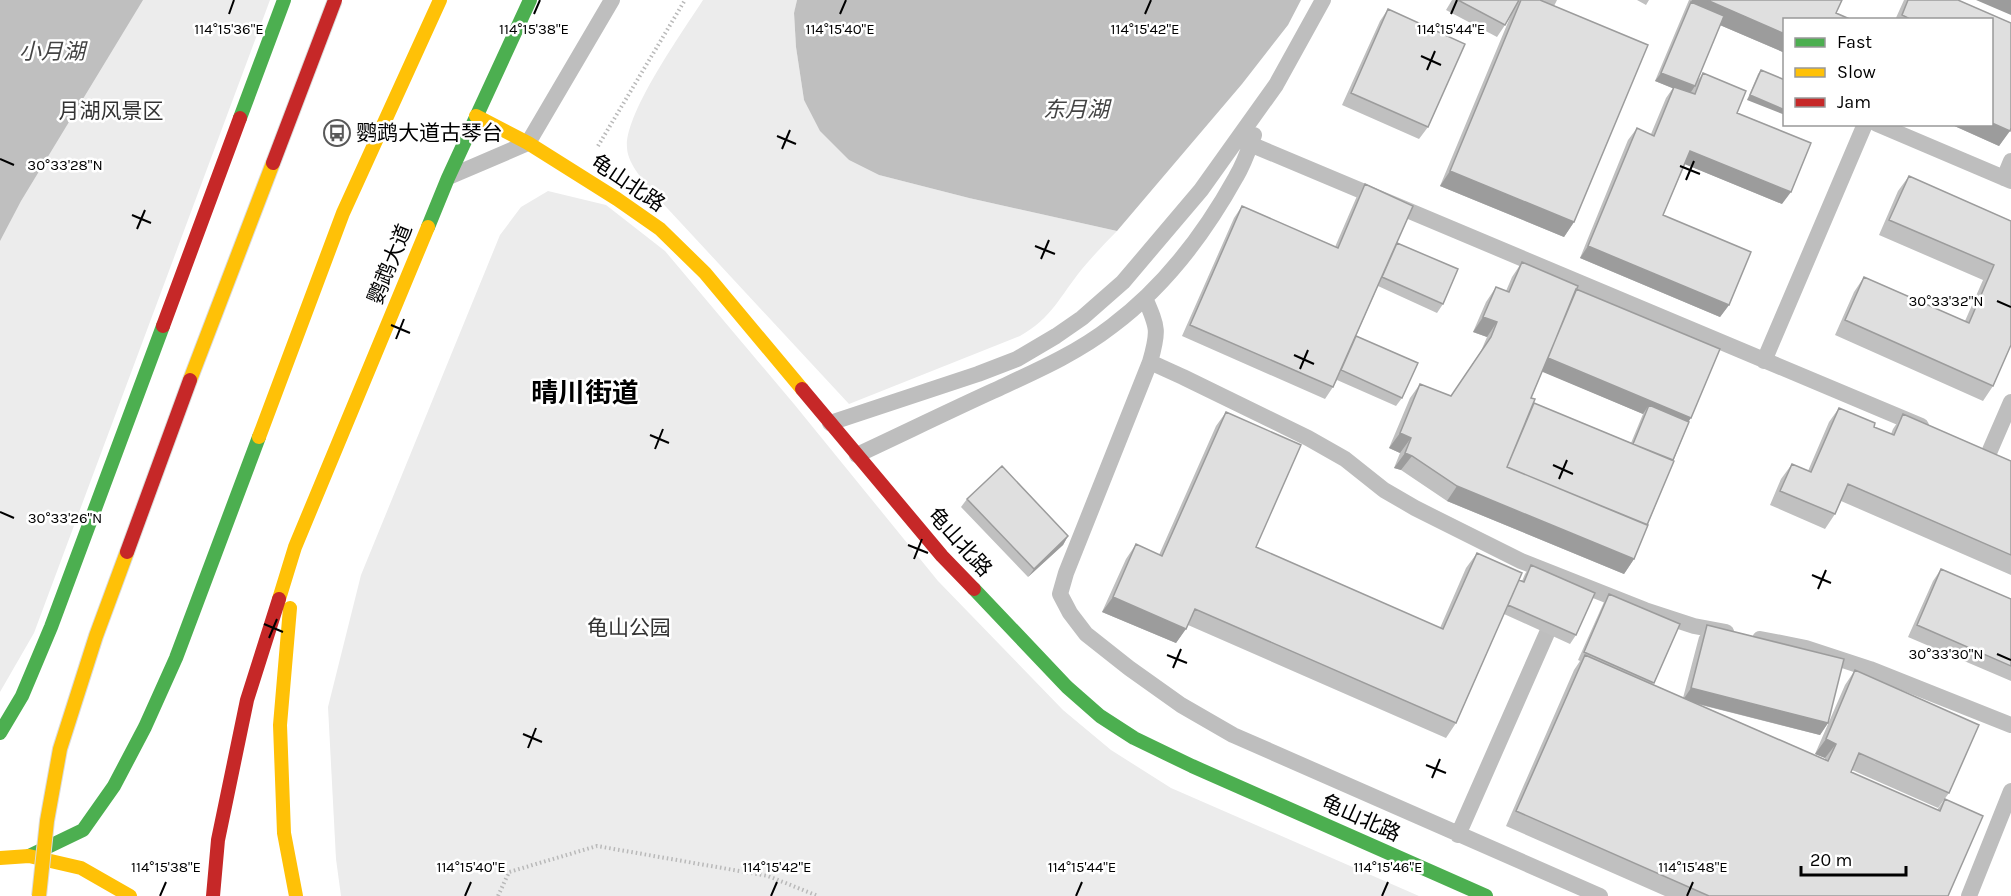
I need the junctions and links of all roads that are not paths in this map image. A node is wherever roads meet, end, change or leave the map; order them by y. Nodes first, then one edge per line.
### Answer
1 (284, 0) edge
2 (335, 0) edge
3 (440, 0) edge
4 (530, 0) edge
5 (612, 0) edge
6 (1323, 0) edge
7 (476, 116) junction
8 (1864, 126) edge
9 (1882, 126) edge
10 (1244, 142) junction
11 (528, 143) junction
12 (2011, 160) edge
13 (448, 178) junction
14 (2007, 180) edge
15 (1145, 298) junction
16 (1764, 361) junction
17 (1150, 362) junction
18 (2011, 402) edge
19 (830, 423) junction
20 (1935, 432) edge
21 (856, 455) junction
22 (1990, 455) edge
23 (295, 547) junction
24 (1547, 633) edge
25 (2011, 725) edge
26 (0, 733) edge
27 (2011, 791) edge
28 (1458, 835) junction
29 (29, 856) junction
30 (0, 858) edge
31 (39, 896) edge
32 (129, 896) edge
33 (213, 896) edge
34 (296, 896) edge
35 (1486, 896) edge
36 (1600, 896) edge
37 (1969, 896) edge

1 - 26 main road
2 - 31 main road, bridge
3 - 29 main road
4 - 7 main road, 鹦鹉大道
5 - 11 lane
6 - 10 lane
7 - 11 main road, 龟山北路
7 - 13 main road, 鹦鹉大道
8 - 16 lane
9 - 14 lane
10 - 15 lane
10 - 16 lane
10 - 19 lane
11 - 13 lane
11 - 19 main road, 龟山北路
12 - 14 lane
13 - 23 main road, 鹦鹉大道
15 - 17 lane
15 - 21 lane
16 - 20 lane
17 - 25 lane
17 - 28 lane
18 - 22 lane
19 - 21 main road, 龟山北路
21 - 35 main road, 龟山北路
23 - 33 main road
23 - 34 main road
24 - 28 lane
27 - 37 lane
28 - 36 lane
29 - 30 main road
29 - 32 main road

